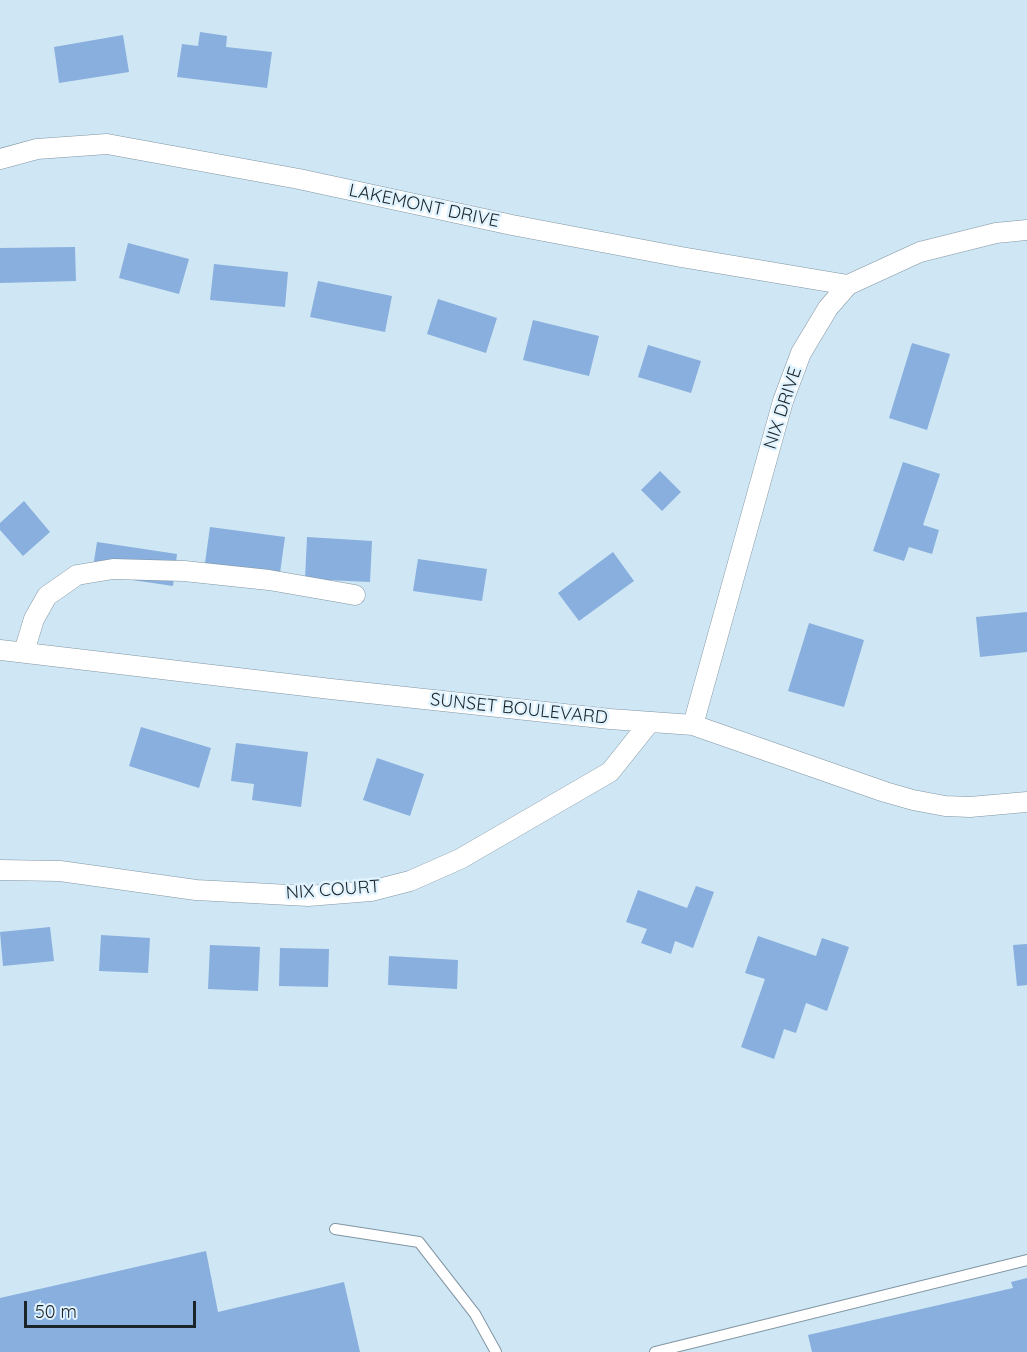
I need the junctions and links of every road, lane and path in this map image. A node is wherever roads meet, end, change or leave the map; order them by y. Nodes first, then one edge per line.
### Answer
1 (0, 159) edge
2 (1027, 230) edge
3 (848, 285) junction
4 (355, 595) dead end
5 (0, 650) edge
6 (24, 652) junction
7 (650, 722) junction
8 (693, 724) junction
9 (1027, 802) edge
10 (0, 870) edge
11 (335, 1229) dead end
12 (1027, 1260) edge
13 (496, 1352) edge
14 (655, 1352) edge

1 - 3 street, LAKEMONT DRIVE
2 - 3 street, NIX DRIVE
3 - 8 street, NIX DRIVE
4 - 6 street
5 - 6 street, SUNSET BOULEVARD
6 - 7 street, SUNSET BOULEVARD
7 - 8 street, SUNSET BOULEVARD
7 - 10 street, NIX COURT
8 - 9 street, SUNSET BOULEVARD
11 - 13 lane
12 - 14 lane

